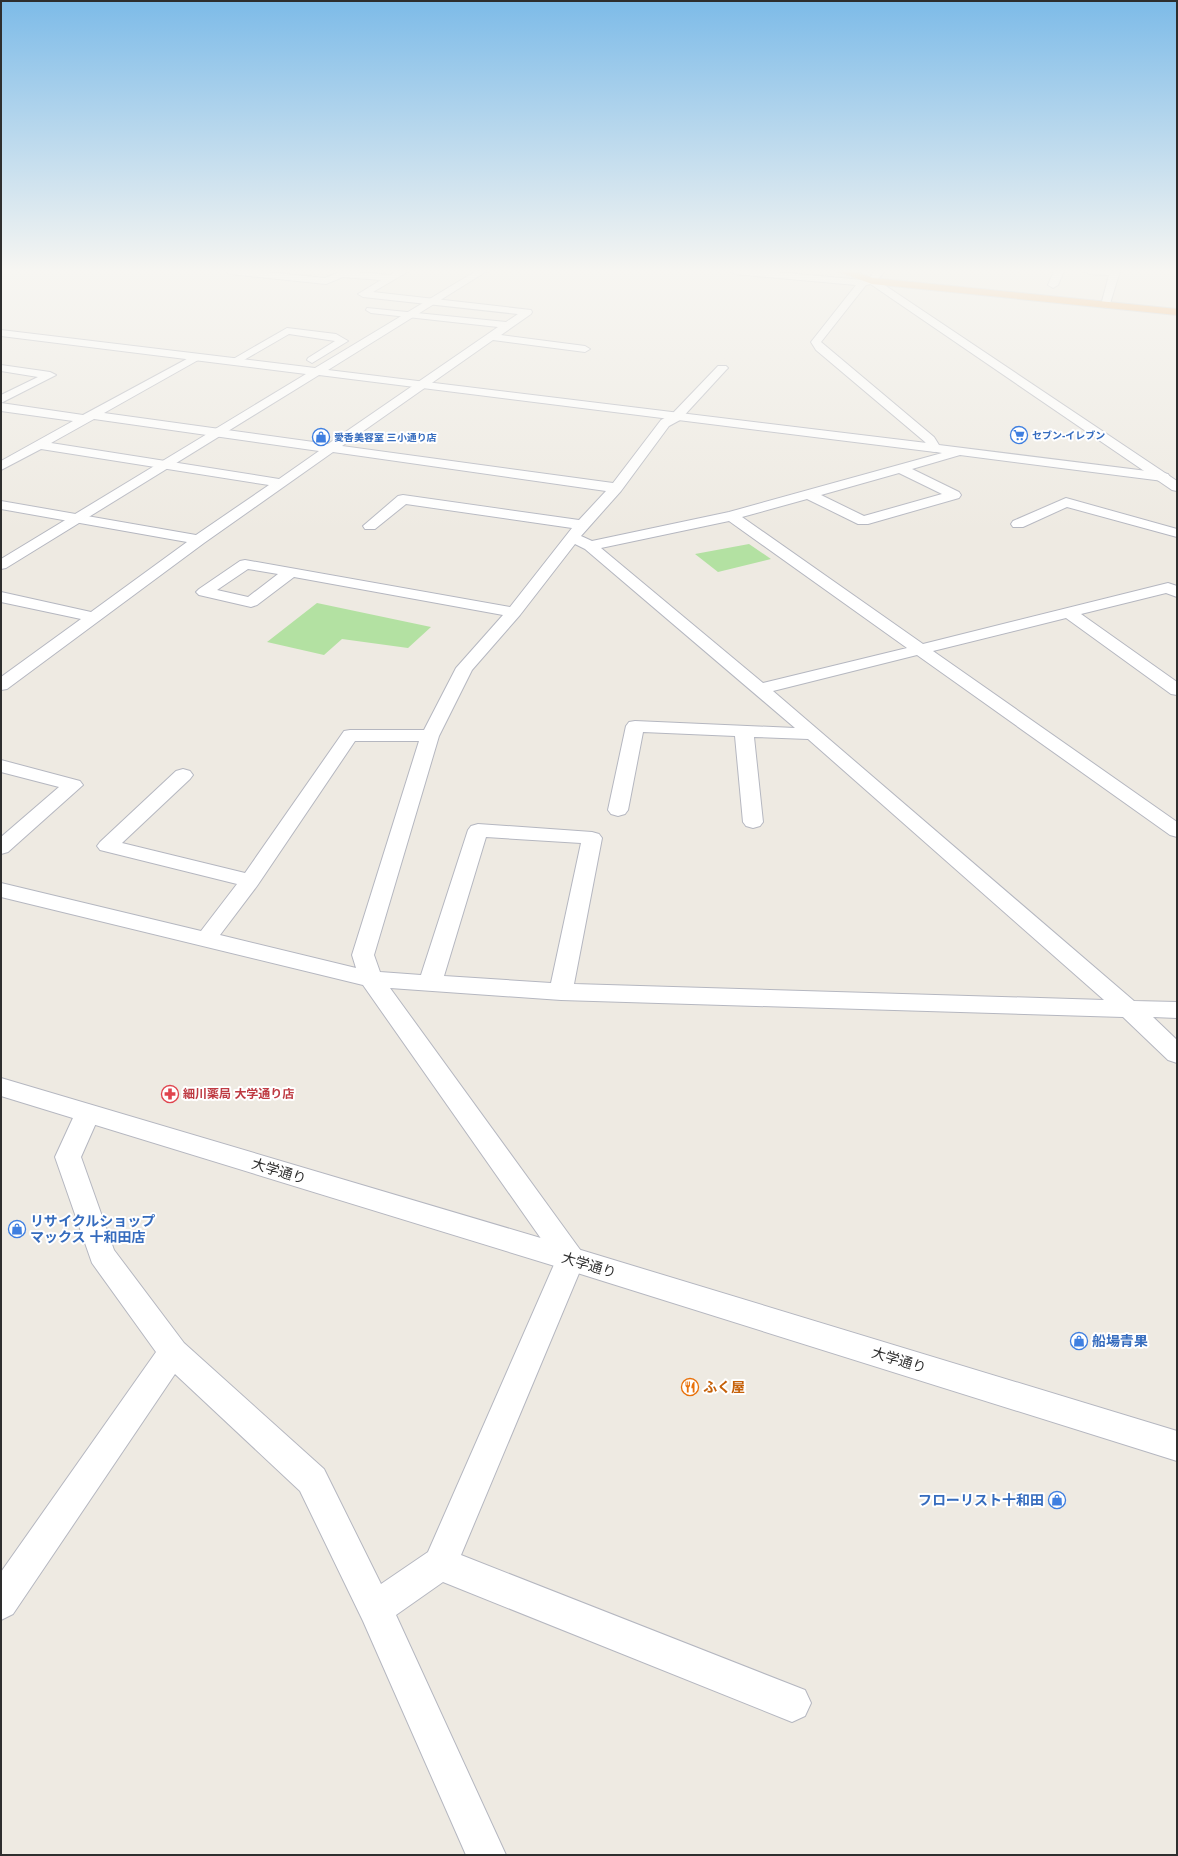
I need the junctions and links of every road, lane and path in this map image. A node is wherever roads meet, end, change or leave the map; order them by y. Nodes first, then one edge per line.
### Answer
1 (195, 358) edge
2 (201, 358) edge
3 (241, 358) edge
4 (316, 358) edge
5 (341, 358) edge
6 (463, 358) edge
7 (831, 358) edge
8 (982, 358) edge
9 (312, 360) dead end
10 (233, 362) junction
11 (1, 368) edge
12 (722, 368) dead end
13 (318, 372) junction
14 (422, 385) junction
15 (1, 399) edge
16 (1, 407) edge
17 (88, 417) junction
18 (676, 417) junction
19 (217, 433) junction
20 (40, 445) junction
21 (935, 448) junction
22 (330, 450) junction
23 (960, 452) junction
24 (166, 465) junction
25 (1, 466) edge
26 (900, 468) junction
27 (1163, 477) junction
28 (1177, 479) edge
29 (281, 483) junction
30 (1177, 487) edge
31 (616, 488) junction
32 (808, 494) junction
33 (1, 505) edge
34 (731, 516) junction
35 (77, 519) junction
36 (1018, 524) dead end
37 (370, 526) dead end
38 (578, 532) junction
39 (1177, 533) edge
40 (199, 540) junction
41 (590, 546) junction
42 (1, 566) edge
43 (290, 573) junction
44 (1177, 592) edge
45 (1, 597) edge
46 (514, 612) junction
47 (1068, 612) junction
48 (94, 617) junction
49 (919, 648) junction
50 (1, 666) edge
51 (22, 670) junction
52 (1, 685) edge
53 (761, 689) junction
54 (1177, 690) edge
55 (744, 730) junction
56 (813, 734) junction
57 (430, 736) junction
58 (1, 766) edge
59 (183, 775) dead end
60 (618, 810) dead end
61 (754, 822) dead end
62 (1177, 831) edge
63 (1, 848) edge
64 (250, 881) junction
65 (1, 890) edge
66 (206, 939) junction
67 (371, 978) junction
68 (430, 984) junction
69 (561, 992) junction
70 (1128, 1008) junction
71 (1177, 1010) edge
72 (1177, 1054) edge
73 (1, 1087) edge
74 (87, 1114) junction
75 (571, 1259) junction
76 (173, 1352) junction
77 (1177, 1446) edge
78 (440, 1564) junction
79 (1, 1602) edge
80 (375, 1609) junction
81 (792, 1703) dead end
82 (486, 1855) edge

1 - 17 street
2 - 10 street
3 - 10 street
4 - 9 street
5 - 13 street
6 - 14 street
7 - 21 street
8 - 27 street
10 - 13 street
11 - 15 street
12 - 18 street
13 - 14 street
13 - 19 street
14 - 18 street
14 - 22 street
16 - 17 street
17 - 19 street
17 - 20 street
18 - 21 street
18 - 31 street
19 - 22 street
19 - 24 street
20 - 24 street
20 - 25 street
21 - 23 street
22 - 29 street
22 - 31 street
23 - 26 street
23 - 27 street
24 - 29 street
24 - 35 street
26 - 32 street
26 - 32 street
27 - 28 street
27 - 30 street
29 - 40 street
31 - 38 street
32 - 34 street
33 - 35 street
34 - 41 street
34 - 49 street
35 - 40 street
35 - 42 street
36 - 39 street
37 - 38 street
38 - 41 street
38 - 46 street
40 - 48 street
41 - 53 street
43 - 43 street
43 - 46 street
44 - 47 street
45 - 48 street
46 - 57 street
47 - 49 street
47 - 54 street
48 - 51 street
49 - 53 street
49 - 62 street
50 - 51 street
51 - 52 street
53 - 56 street
55 - 56 street
55 - 60 street
55 - 61 street
56 - 70 street
57 - 64 street
57 - 67 street
58 - 63 street
59 - 64 street
64 - 66 street
65 - 66 street
66 - 67 street
67 - 68 street
67 - 75 street
68 - 69 street
68 - 69 street
69 - 70 street
70 - 71 street
70 - 72 street
73 - 74 street, 大学通り
74 - 75 street, 大学通り
74 - 76 street
75 - 77 street, 大学通り
75 - 78 street
76 - 79 street
76 - 80 street
78 - 80 street
78 - 81 street
80 - 82 street

